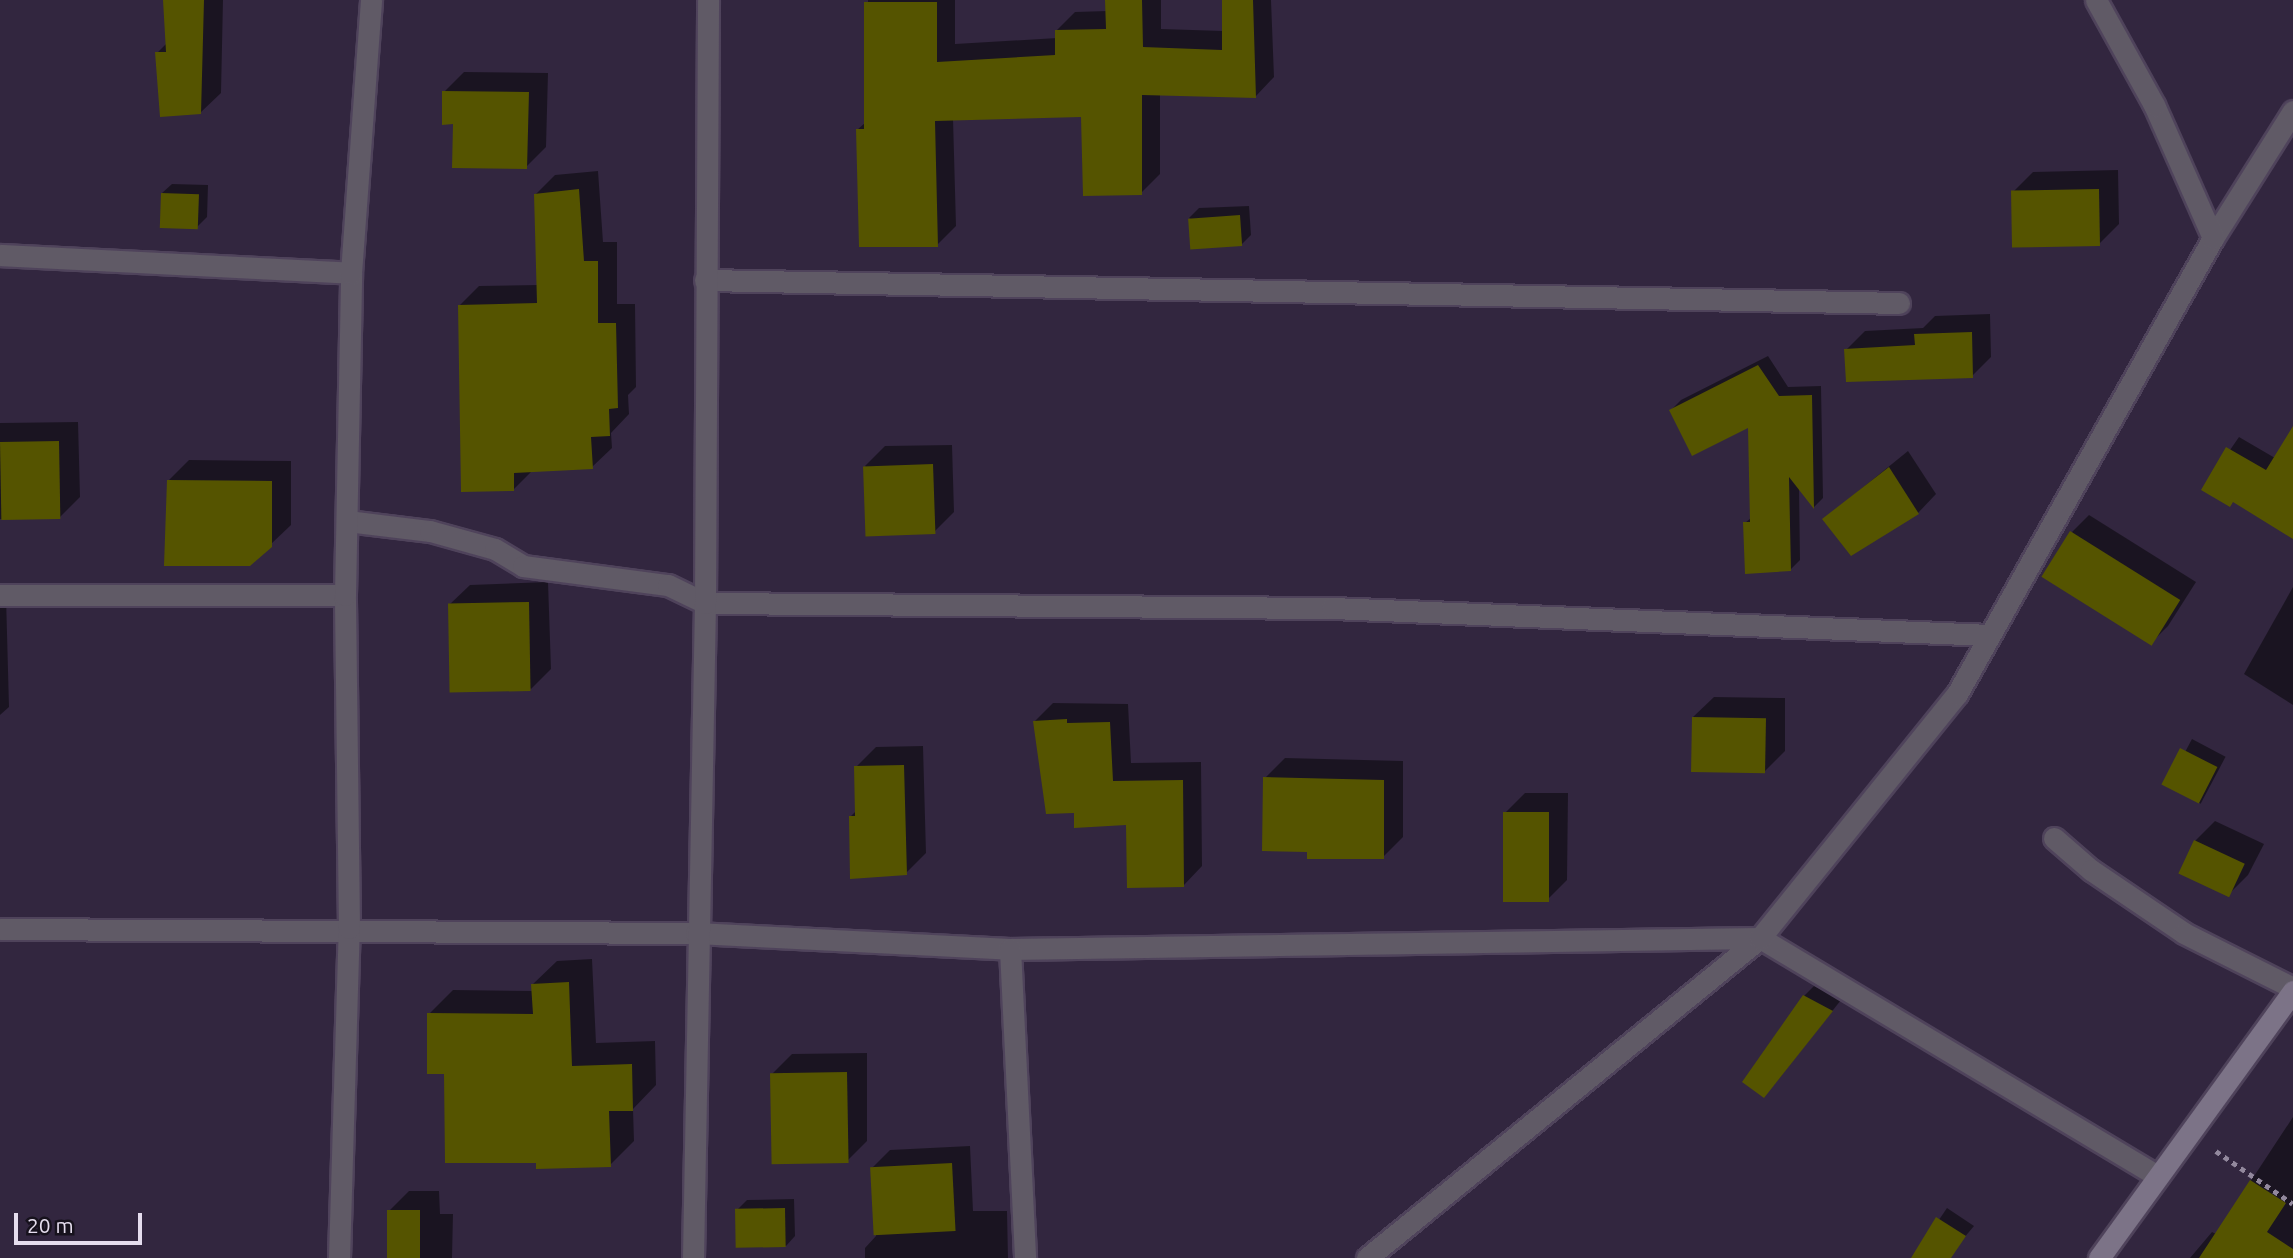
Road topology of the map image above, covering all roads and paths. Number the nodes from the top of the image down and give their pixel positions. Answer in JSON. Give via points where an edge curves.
{"nodes":[{"id":1,"x":371,"y":0,"type":"edge"},
{"id":2,"x":708,"y":0,"type":"edge"},
{"id":3,"x":2096,"y":0,"type":"edge"},
{"id":4,"x":2293,"y":111,"type":"edge"},
{"id":5,"x":2213,"y":238,"type":"junction"},
{"id":6,"x":0,"y":255,"type":"edge"},
{"id":7,"x":351,"y":273,"type":"junction"},
{"id":8,"x":705,"y":280,"type":"junction"},
{"id":9,"x":1899,"y":303,"type":"dead end"},
{"id":10,"x":347,"y":521,"type":"junction"},
{"id":11,"x":0,"y":595,"type":"edge"},
{"id":12,"x":345,"y":595,"type":"junction"},
{"id":13,"x":705,"y":603,"type":"junction"},
{"id":14,"x":1989,"y":635,"type":"junction"},
{"id":15,"x":2054,"y":838,"type":"dead end"},
{"id":16,"x":349,"y":928,"type":"junction"},
{"id":17,"x":0,"y":929,"type":"edge"},
{"id":18,"x":696,"y":933,"type":"junction"},
{"id":19,"x":1760,"y":938,"type":"junction"},
{"id":20,"x":1010,"y":949,"type":"junction"},
{"id":21,"x":2293,"y":989,"type":"edge"},
{"id":22,"x":2189,"y":1134,"type":"junction"},
{"id":23,"x":2155,"y":1175,"type":"junction"},
{"id":24,"x":2293,"y":1204,"type":"edge"},
{"id":25,"x":339,"y":1258,"type":"edge"},
{"id":26,"x":693,"y":1258,"type":"edge"},
{"id":27,"x":1025,"y":1258,"type":"edge"},
{"id":28,"x":1367,"y":1258,"type":"edge"},
{"id":29,"x":2099,"y":1258,"type":"edge"}],
"edges":[{"from":1,"to":7,"type":"street"},
{"from":2,"to":8,"type":"street"},
{"from":3,"to":5,"type":"street","via":[[2154,105]]},
{"from":4,"to":5,"type":"street"},
{"from":5,"to":14,"type":"street"},
{"from":6,"to":7,"type":"street"},
{"from":7,"to":10,"type":"street"},
{"from":8,"to":9,"type":"street"},
{"from":8,"to":13,"type":"street"},
{"from":10,"to":12,"type":"street"},
{"from":10,"to":13,"type":"street","via":[[430,531],[495,549],[523,566],[668,585]]},
{"from":11,"to":12,"type":"street"},
{"from":12,"to":16,"type":"street"},
{"from":13,"to":14,"type":"street","via":[[1332,608]]},
{"from":13,"to":18,"type":"street"},
{"from":14,"to":19,"type":"street","via":[[1957,694]]},
{"from":15,"to":21,"type":"street","via":[[2091,870],[2184,933]]},
{"from":16,"to":17,"type":"street"},
{"from":16,"to":18,"type":"street"},
{"from":16,"to":25,"type":"street"},
{"from":18,"to":20,"type":"street"},
{"from":18,"to":26,"type":"street"},
{"from":19,"to":20,"type":"street"},
{"from":19,"to":23,"type":"street"},
{"from":19,"to":28,"type":"street"},
{"from":20,"to":27,"type":"street"},
{"from":21,"to":22,"type":"street"},
{"from":22,"to":23,"type":"street"},
{"from":22,"to":24,"type":"path"},
{"from":23,"to":29,"type":"street"}]}
